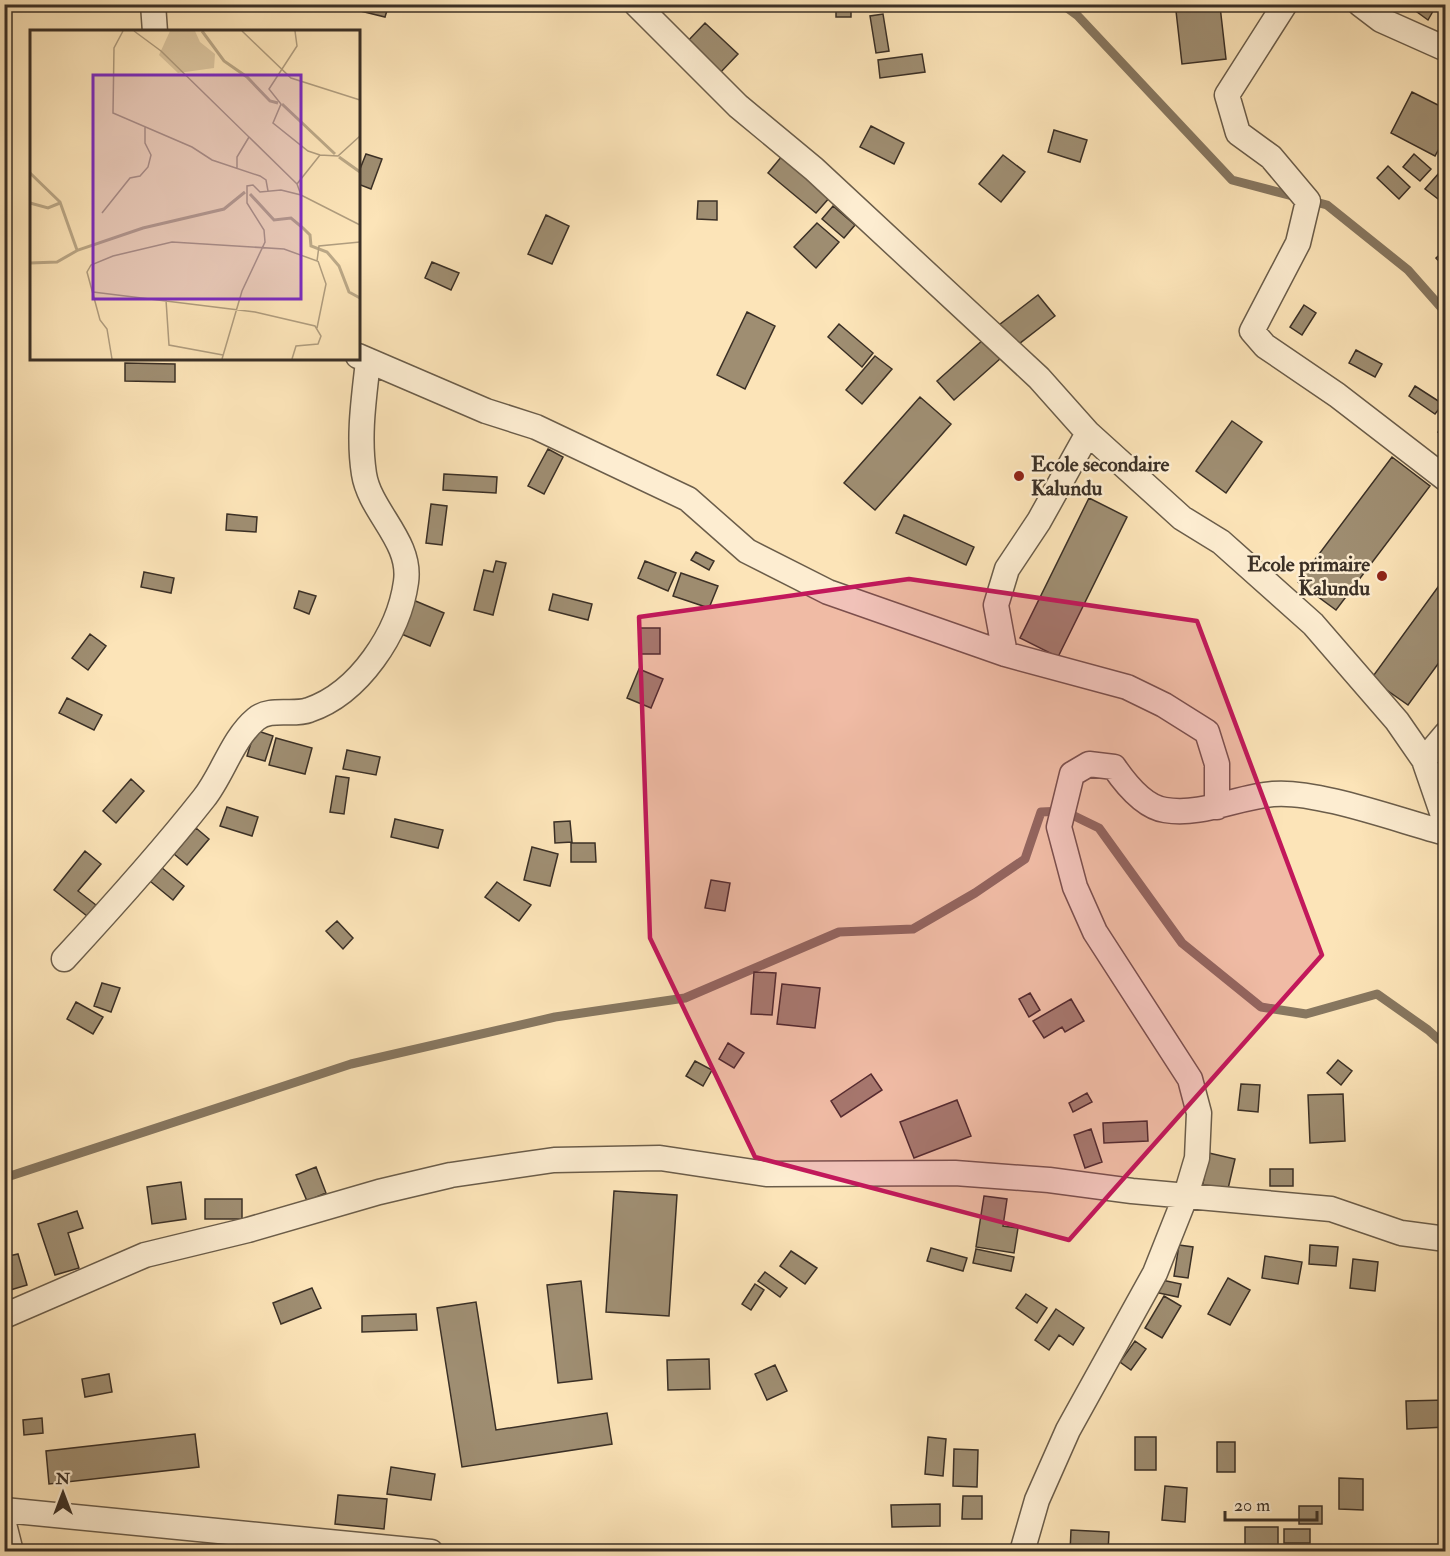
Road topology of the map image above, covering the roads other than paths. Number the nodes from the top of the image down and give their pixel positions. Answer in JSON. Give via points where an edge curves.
{"nodes":[{"id":1,"x":153,"y":4,"type":"edge"},
{"id":2,"x":636,"y":4,"type":"edge"},
{"id":3,"x":1286,"y":4,"type":"edge"},
{"id":4,"x":1360,"y":4,"type":"edge"},
{"id":5,"x":155,"y":30,"type":"edge"},
{"id":6,"x":1446,"y":48,"type":"edge"},
{"id":7,"x":363,"y":358,"type":"edge"},
{"id":8,"x":1088,"y":433,"type":"junction"},
{"id":9,"x":1446,"y":479,"type":"edge"},
{"id":10,"x":1005,"y":654,"type":"junction"},
{"id":11,"x":1446,"y":734,"type":"edge"},
{"id":12,"x":1424,"y":760,"type":"junction"},
{"id":13,"x":1217,"y":807,"type":"junction"},
{"id":14,"x":1446,"y":824,"type":"edge"},
{"id":15,"x":1446,"y":833,"type":"edge"},
{"id":16,"x":63,"y":959,"type":"dead end"},
{"id":17,"x":1186,"y":1195,"type":"junction"},
{"id":18,"x":1446,"y":1239,"type":"edge"},
{"id":19,"x":4,"y":1316,"type":"edge"},
{"id":20,"x":4,"y":1510,"type":"edge"},
{"id":21,"x":4,"y":1524,"type":"edge"},
{"id":22,"x":11,"y":1551,"type":"edge"},
{"id":23,"x":431,"y":1551,"type":"edge"},
{"id":24,"x":1022,"y":1551,"type":"edge"}],
"edges":[{"from":1,"to":5,"type":"street"},
{"from":2,"to":8,"type":"street","via":[[738,106],[814,169],[1040,378]]},
{"from":3,"to":9,"type":"street","via":[[1227,95],[1238,133],[1271,157],[1308,201],[1298,243],[1252,331],[1266,346]]},
{"from":4,"to":6,"type":"street","via":[[1381,20]]},
{"from":7,"to":10,"type":"street","via":[[486,411],[536,427],[688,499],[747,550],[828,592]]},
{"from":7,"to":16,"type":"street","via":[[364,475],[405,559],[406,581],[387,637],[372,661],[330,701],[307,711],[258,717],[244,732],[205,797]]},
{"from":8,"to":10,"type":"street","via":[[1040,521],[1007,569],[996,605]]},
{"from":8,"to":12,"type":"street","via":[[1182,518],[1221,542],[1313,624],[1397,721]]},
{"from":10,"to":13,"type":"street","via":[[1127,687],[1207,732],[1216,764]]},
{"from":11,"to":12,"type":"street"},
{"from":12,"to":14,"type":"street"},
{"from":13,"to":15,"type":"street","via":[[1273,794],[1309,796]]},
{"from":13,"to":17,"type":"street","via":[[1163,810],[1129,790],[1114,767],[1089,764],[1072,774],[1059,827],[1075,887],[1095,932],[1190,1079],[1199,1113],[1197,1158]]},
{"from":17,"to":18,"type":"street","via":[[1331,1209],[1401,1233]]},
{"from":17,"to":19,"type":"street","via":[[955,1173],[766,1174],[660,1158],[554,1160],[389,1189],[145,1255]]},
{"from":17,"to":24,"type":"street","via":[[1155,1273],[1068,1430],[1037,1500]]},
{"from":20,"to":23,"type":"street"},
{"from":21,"to":22,"type":"street"}]}
